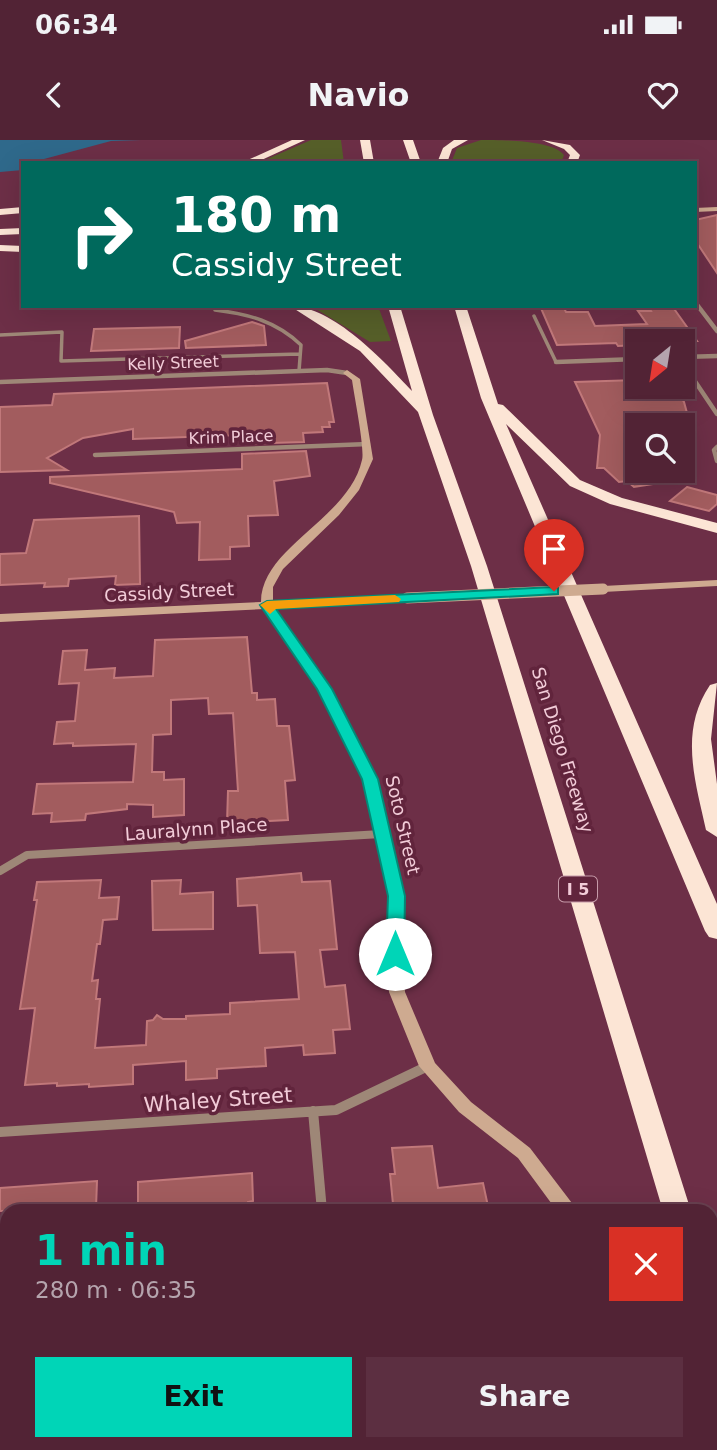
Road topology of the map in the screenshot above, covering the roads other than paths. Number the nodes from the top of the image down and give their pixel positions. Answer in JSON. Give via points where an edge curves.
{"nodes":[{"id":1,"x":300,"y":140,"type":"edge"},
{"id":2,"x":365,"y":140,"type":"edge"},
{"id":3,"x":408,"y":140,"type":"edge"},
{"id":4,"x":463,"y":140,"type":"edge"},
{"id":5,"x":547,"y":140,"type":"edge"},
{"id":6,"x":566,"y":140,"type":"edge"},
{"id":7,"x":586,"y":150,"type":"dead end"},
{"id":8,"x":251,"y":161,"type":"edge"},
{"id":9,"x":369,"y":161,"type":"edge"},
{"id":10,"x":415,"y":161,"type":"edge"},
{"id":11,"x":442,"y":161,"type":"edge"},
{"id":12,"x":572,"y":161,"type":"edge"},
{"id":13,"x":697,"y":207,"type":"edge"},
{"id":14,"x":717,"y":207,"type":"edge"},
{"id":15,"x":21,"y":210,"type":"edge"},
{"id":16,"x":0,"y":212,"type":"edge"},
{"id":17,"x":0,"y":224,"type":"edge"},
{"id":18,"x":21,"y":224,"type":"edge"},
{"id":19,"x":21,"y":231,"type":"edge"},
{"id":20,"x":0,"y":232,"type":"edge"},
{"id":21,"x":0,"y":248,"type":"edge"},
{"id":22,"x":21,"y":249,"type":"edge"},
{"id":23,"x":697,"y":305,"type":"edge"},
{"id":24,"x":299,"y":308,"type":"edge"},
{"id":25,"x":395,"y":308,"type":"edge"},
{"id":26,"x":461,"y":308,"type":"edge"},
{"id":27,"x":215,"y":310,"type":"dead end"},
{"id":28,"x":534,"y":316,"type":"dead end"},
{"id":29,"x":717,"y":331,"type":"edge"},
{"id":30,"x":0,"y":335,"type":"edge"},
{"id":31,"x":300,"y":354,"type":"junction"},
{"id":32,"x":717,"y":356,"type":"edge"},
{"id":33,"x":625,"y":359,"type":"edge"},
{"id":34,"x":695,"y":359,"type":"edge"},
{"id":35,"x":556,"y":362,"type":"joint"},
{"id":36,"x":299,"y":371,"type":"junction"},
{"id":37,"x":347,"y":373,"type":"joint"},
{"id":38,"x":695,"y":380,"type":"edge"},
{"id":39,"x":0,"y":382,"type":"edge"},
{"id":40,"x":488,"y":398,"type":"junction"},
{"id":41,"x":717,"y":414,"type":"edge"},
{"id":42,"x":426,"y":415,"type":"junction"},
{"id":43,"x":368,"y":444,"type":"junction"},
{"id":44,"x":717,"y":447,"type":"edge"},
{"id":45,"x":95,"y":454,"type":"dead end"},
{"id":46,"x":716,"y":460,"type":"edge"},
{"id":47,"x":717,"y":528,"type":"edge"},
{"id":48,"x":717,"y":583,"type":"edge"},
{"id":49,"x":267,"y":605,"type":"junction"},
{"id":50,"x":0,"y":618,"type":"edge"},
{"id":51,"x":717,"y":689,"type":"edge"},
{"id":52,"x":717,"y":830,"type":"edge"},
{"id":53,"x":381,"y":834,"type":"junction"},
{"id":54,"x":0,"y":872,"type":"edge"},
{"id":55,"x":717,"y":931,"type":"edge"},
{"id":56,"x":428,"y":1066,"type":"junction"},
{"id":57,"x":313,"y":1111,"type":"junction"},
{"id":58,"x":0,"y":1132,"type":"edge"},
{"id":59,"x":320,"y":1204,"type":"edge"},
{"id":60,"x":563,"y":1204,"type":"edge"},
{"id":61,"x":675,"y":1204,"type":"edge"}],
"edges":[{"from":1,"to":8,"type":"highway"},
{"from":2,"to":9,"type":"highway"},
{"from":3,"to":10,"type":"highway"},
{"from":4,"to":11,"type":"highway","via":[[443,152]]},
{"from":5,"to":12,"type":"highway","via":[[572,151]]},
{"from":6,"to":7,"type":"highway"},
{"from":13,"to":14,"type":"street"},
{"from":15,"to":16,"type":"highway"},
{"from":17,"to":18,"type":"highway"},
{"from":19,"to":20,"type":"highway"},
{"from":21,"to":22,"type":"highway"},
{"from":23,"to":29,"type":"street"},
{"from":24,"to":42,"type":"highway","via":[[365,348]]},
{"from":25,"to":42,"type":"highway","name":"San Diego Freeway","number":"I 5"},
{"from":26,"to":40,"type":"highway"},
{"from":27,"to":31,"type":"lane","via":[[256,315],[286,329],[301,345]]},
{"from":28,"to":35,"type":"lane"},
{"from":30,"to":31,"type":"lane","via":[[62,332],[61,361]]},
{"from":31,"to":36,"type":"lane"},
{"from":32,"to":34,"type":"street"},
{"from":33,"to":35,"type":"street"},
{"from":36,"to":37,"type":"street","name":"Kelly Street"},
{"from":36,"to":39,"type":"street","name":"Kelly Street"},
{"from":37,"to":43,"type":"street","via":[[356,379]]},
{"from":38,"to":41,"type":"street"},
{"from":40,"to":47,"type":"highway","via":[[575,484],[616,501]]},
{"from":40,"to":55,"type":"highway"},
{"from":42,"to":61,"type":"highway","name":"San Diego Freeway","number":"I 5","via":[[480,566]]},
{"from":43,"to":45,"type":"street","name":"Krim Place"},
{"from":43,"to":49,"type":"street","via":[[368,459],[354,490],[278,567],[267,587]]},
{"from":44,"to":46,"type":"street"},
{"from":48,"to":49,"type":"street","name":"Cassidy Street","bridge":true},
{"from":49,"to":50,"type":"street","name":"Cassidy Street"},
{"from":49,"to":53,"type":"street","name":"Soto Street","via":[[325,689],[365,768]]},
{"from":51,"to":52,"type":"highway","via":[[706,702],[700,747]]},
{"from":53,"to":54,"type":"street","name":"Lauralynn Place","via":[[27,855]]},
{"from":53,"to":56,"type":"street","name":"Soto Street","via":[[396,896],[397,992]]},
{"from":56,"to":57,"type":"street","name":"Whaley Street","via":[[336,1110]]},
{"from":56,"to":60,"type":"street","name":"Soto Street","via":[[465,1107],[524,1153]]},
{"from":57,"to":58,"type":"street","name":"Whaley Street"},
{"from":57,"to":59,"type":"street"}]}
